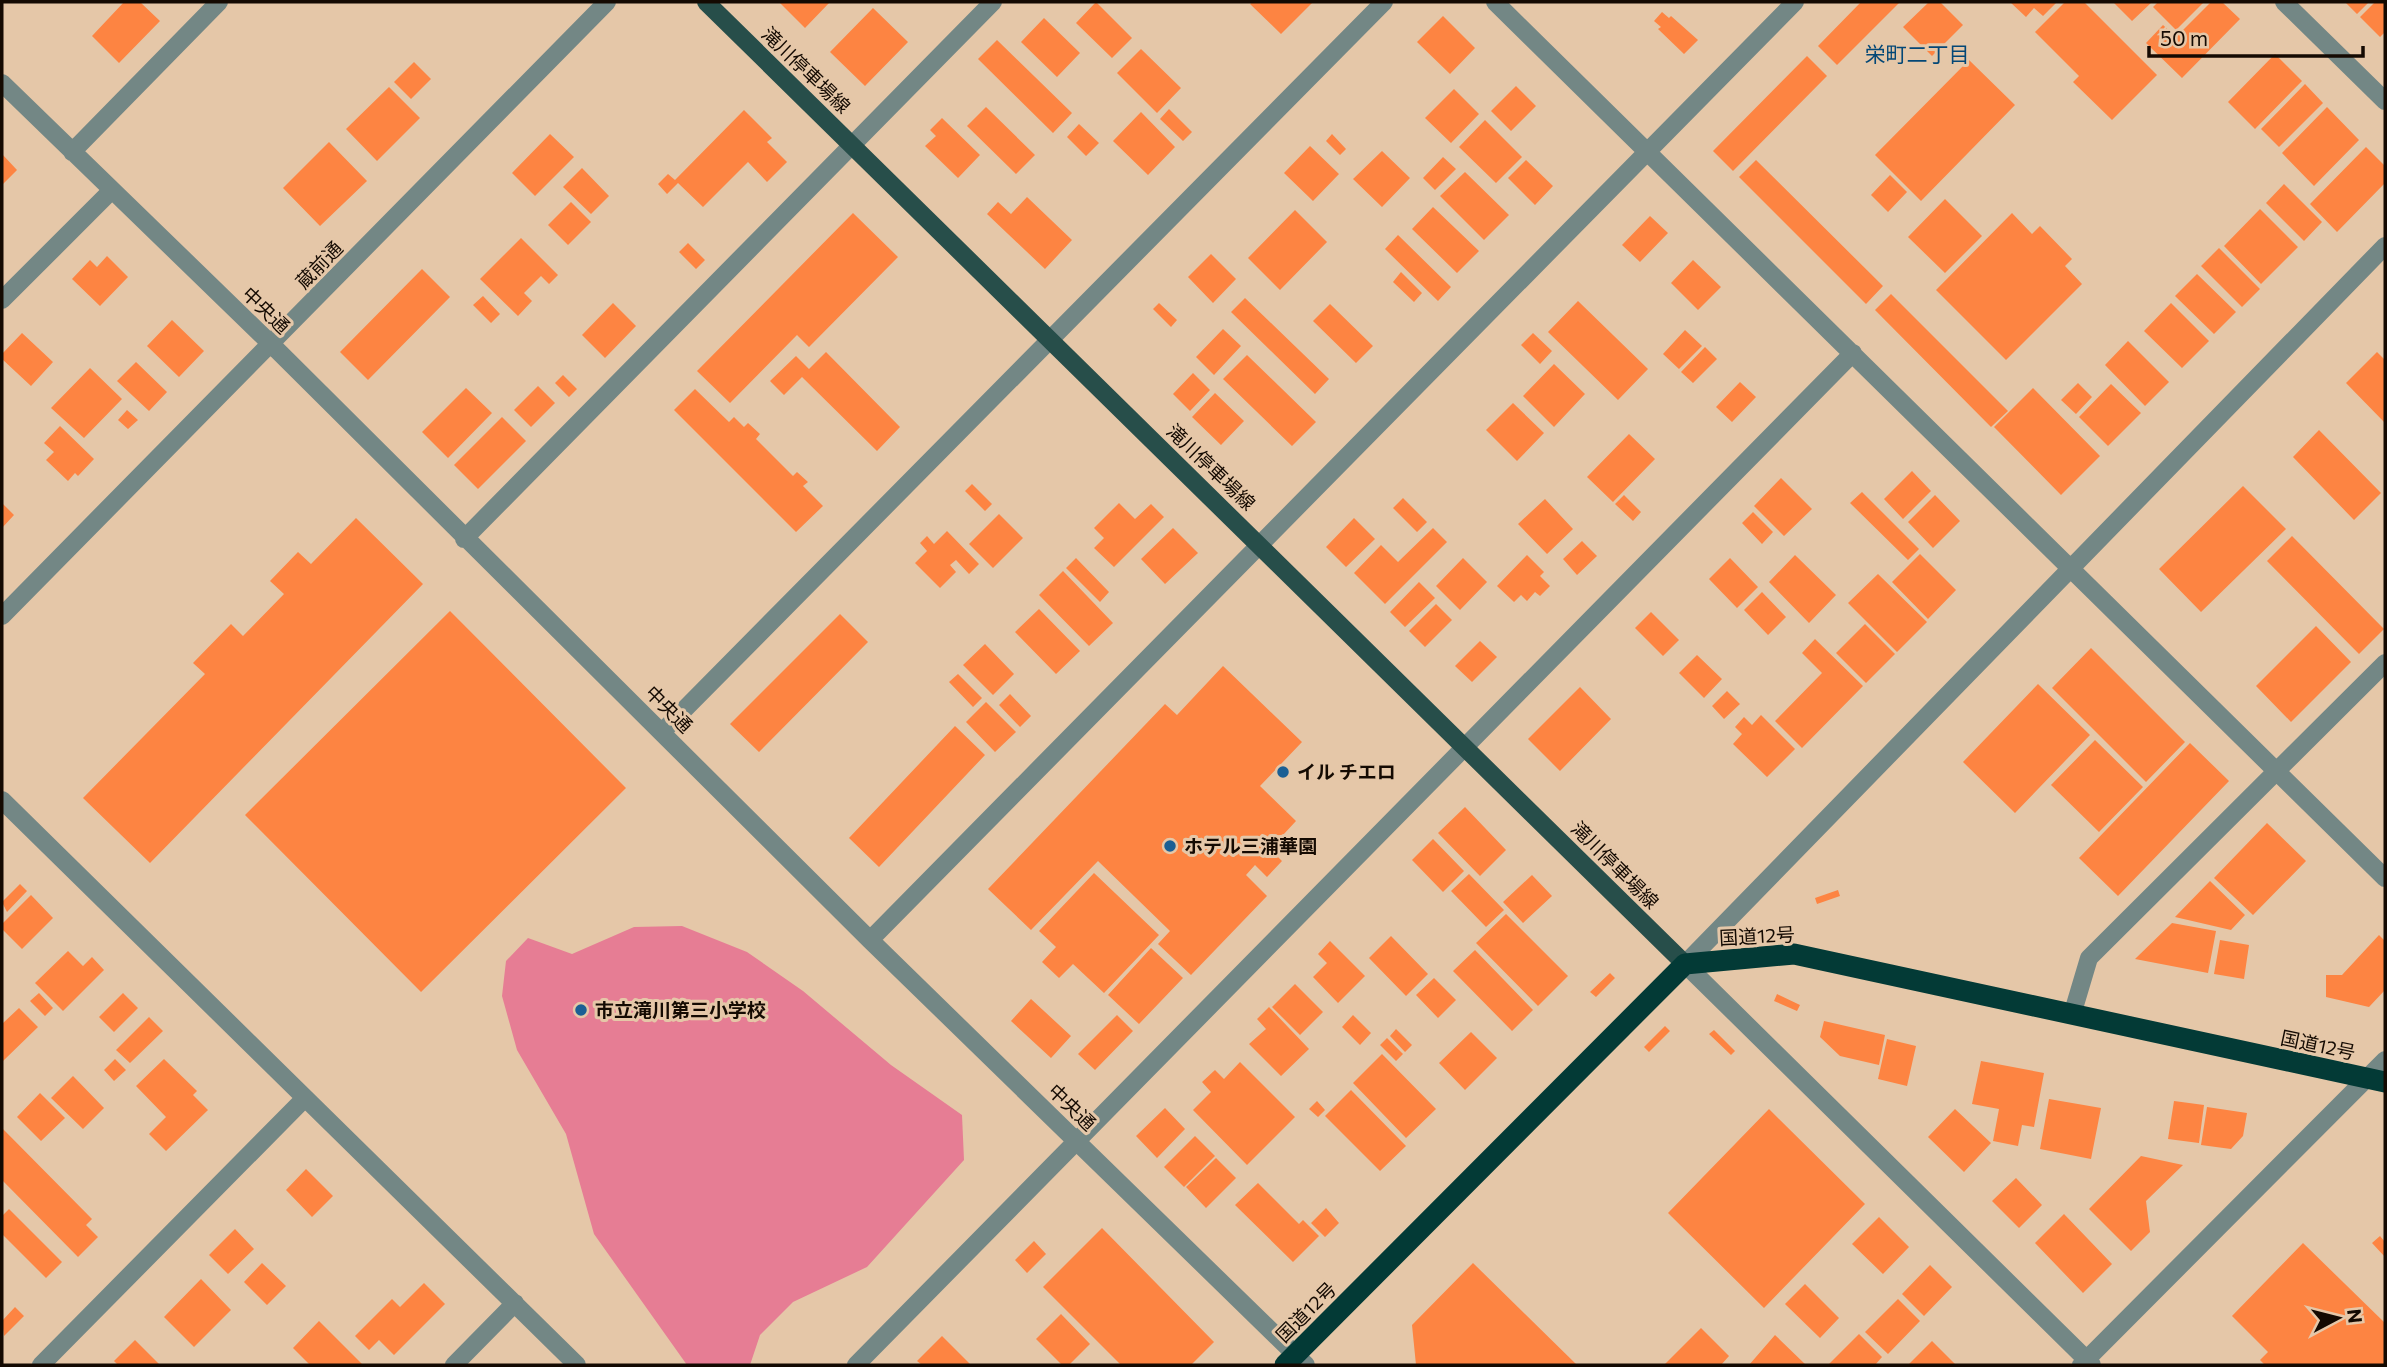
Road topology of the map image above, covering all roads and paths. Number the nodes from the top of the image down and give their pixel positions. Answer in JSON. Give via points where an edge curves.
{"nodes":[{"id":1,"x":219,"y":2,"type":"edge"},
{"id":2,"x":607,"y":2,"type":"edge"},
{"id":3,"x":706,"y":2,"type":"edge"},
{"id":4,"x":993,"y":2,"type":"edge"},
{"id":5,"x":1384,"y":2,"type":"edge"},
{"id":6,"x":1495,"y":2,"type":"edge"},
{"id":7,"x":1796,"y":2,"type":"edge"},
{"id":8,"x":2284,"y":2,"type":"edge"},
{"id":9,"x":2,"y":83,"type":"edge"},
{"id":10,"x":2385,"y":101,"type":"edge"},
{"id":11,"x":853,"y":146,"type":"junction"},
{"id":12,"x":1647,"y":151,"type":"junction"},
{"id":13,"x":72,"y":152,"type":"junction"},
{"id":14,"x":111,"y":191,"type":"junction"},
{"id":15,"x":2385,"y":246,"type":"edge"},
{"id":16,"x":2,"y":300,"type":"edge"},
{"id":17,"x":1049,"y":339,"type":"junction"},
{"id":18,"x":271,"y":344,"type":"junction"},
{"id":19,"x":1853,"y":353,"type":"junction"},
{"id":20,"x":464,"y":539,"type":"junction"},
{"id":21,"x":1259,"y":542,"type":"junction"},
{"id":22,"x":2070,"y":566,"type":"junction"},
{"id":23,"x":2,"y":616,"type":"edge"},
{"id":24,"x":2385,"y":663,"type":"edge"},
{"id":25,"x":662,"y":732,"type":"junction"},
{"id":26,"x":1464,"y":746,"type":"junction"},
{"id":27,"x":2278,"y":772,"type":"junction"},
{"id":28,"x":2,"y":800,"type":"edge"},
{"id":29,"x":2385,"y":878,"type":"edge"},
{"id":30,"x":870,"y":940,"type":"junction"},
{"id":31,"x":1685,"y":964,"type":"junction"},
{"id":32,"x":2072,"y":1015,"type":"junction"},
{"id":33,"x":2385,"y":1060,"type":"edge"},
{"id":34,"x":2376,"y":1080,"type":"edge"},
{"id":35,"x":305,"y":1098,"type":"junction"},
{"id":36,"x":1077,"y":1141,"type":"junction"},
{"id":37,"x":515,"y":1303,"type":"junction"},
{"id":38,"x":1295,"y":1362,"type":"edge"},
{"id":39,"x":2086,"y":1363,"type":"edge"},
{"id":40,"x":41,"y":1365,"type":"edge"},
{"id":41,"x":454,"y":1365,"type":"edge"},
{"id":42,"x":578,"y":1365,"type":"edge"},
{"id":43,"x":856,"y":1365,"type":"edge"}],
"edges":[{"from":1,"to":13,"type":"street"},
{"from":2,"to":18,"type":"street","name":"蔵前通"},
{"from":3,"to":11,"type":"main road","name":"滝川停車場線"},
{"from":4,"to":11,"type":"street"},
{"from":5,"to":17,"type":"street"},
{"from":6,"to":12,"type":"street"},
{"from":7,"to":12,"type":"street"},
{"from":8,"to":10,"type":"street"},
{"from":9,"to":13,"type":"street","name":"中央通"},
{"from":11,"to":17,"type":"main road","name":"滝川停車場線"},
{"from":11,"to":20,"type":"street"},
{"from":12,"to":19,"type":"street"},
{"from":12,"to":21,"type":"street"},
{"from":13,"to":14,"type":"street","name":"中央通"},
{"from":14,"to":16,"type":"street"},
{"from":14,"to":18,"type":"street","name":"中央通"},
{"from":15,"to":22,"type":"street"},
{"from":17,"to":21,"type":"main road","name":"滝川停車場線"},
{"from":17,"to":25,"type":"street"},
{"from":18,"to":20,"type":"street","name":"中央通"},
{"from":18,"to":23,"type":"street","name":"蔵前通"},
{"from":19,"to":22,"type":"street"},
{"from":19,"to":26,"type":"street"},
{"from":20,"to":25,"type":"street","name":"中央通"},
{"from":21,"to":26,"type":"main road","name":"滝川停車場線"},
{"from":21,"to":30,"type":"street"},
{"from":22,"to":27,"type":"street"},
{"from":22,"to":31,"type":"street"},
{"from":24,"to":27,"type":"street"},
{"from":25,"to":30,"type":"street","name":"中央通"},
{"from":26,"to":31,"type":"main road","name":"滝川停車場線"},
{"from":26,"to":36,"type":"street"},
{"from":27,"to":29,"type":"street"},
{"from":27,"to":32,"type":"street","via":[[2089,958]]},
{"from":28,"to":35,"type":"street"},
{"from":30,"to":36,"type":"street","name":"中央通"},
{"from":31,"to":32,"type":"highway","name":"国道12号","via":[[1794,954]]},
{"from":31,"to":38,"type":"highway","name":"国道12号"},
{"from":31,"to":39,"type":"street"},
{"from":32,"to":34,"type":"highway","name":"国道12号"},
{"from":33,"to":34,"type":"street"},
{"from":34,"to":39,"type":"street"},
{"from":35,"to":37,"type":"street"},
{"from":35,"to":40,"type":"street"},
{"from":36,"to":38,"type":"street","name":"中央通"},
{"from":36,"to":43,"type":"street"},
{"from":37,"to":41,"type":"street"},
{"from":37,"to":42,"type":"street"}]}
